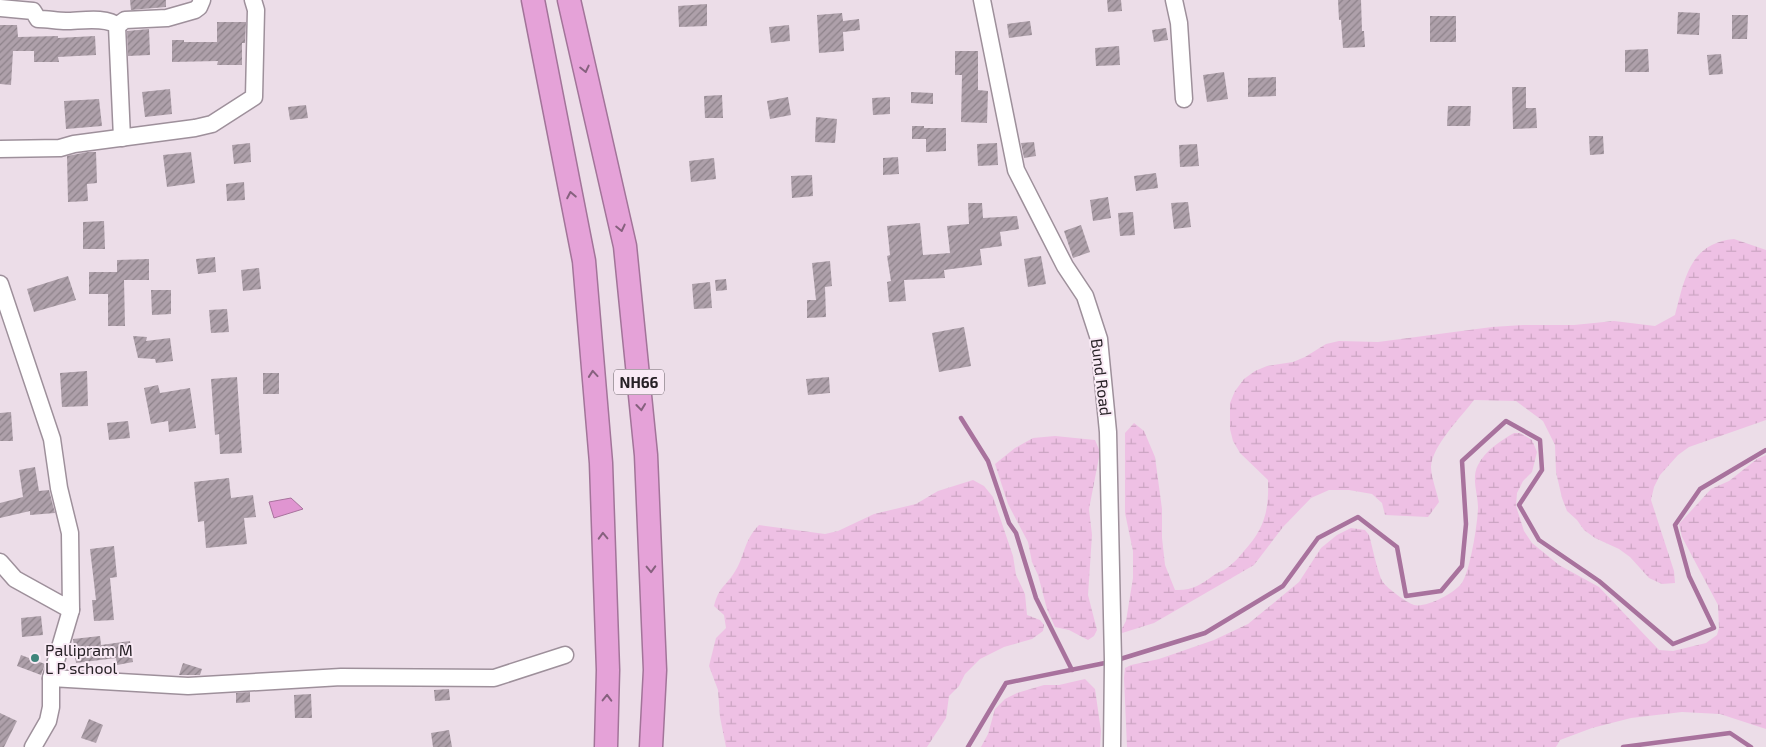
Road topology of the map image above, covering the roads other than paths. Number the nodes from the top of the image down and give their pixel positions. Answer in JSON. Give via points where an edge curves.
{"nodes":[{"id":1,"x":202,"y":0,"type":"edge"},
{"id":2,"x":253,"y":0,"type":"edge"},
{"id":3,"x":533,"y":0,"type":"edge"},
{"id":4,"x":570,"y":0,"type":"edge"},
{"id":5,"x":982,"y":0,"type":"edge"},
{"id":6,"x":1174,"y":0,"type":"edge"},
{"id":7,"x":0,"y":8,"type":"edge"},
{"id":8,"x":117,"y":26,"type":"junction"},
{"id":9,"x":1184,"y":99,"type":"dead end"},
{"id":10,"x":122,"y":138,"type":"junction"},
{"id":11,"x":0,"y":149,"type":"edge"},
{"id":12,"x":0,"y":284,"type":"edge"},
{"id":13,"x":0,"y":562,"type":"edge"},
{"id":14,"x":71,"y":610,"type":"junction"},
{"id":15,"x":565,"y":655,"type":"dead end"},
{"id":16,"x":51,"y":678,"type":"junction"},
{"id":17,"x":33,"y":747,"type":"edge"},
{"id":18,"x":606,"y":747,"type":"edge"},
{"id":19,"x":651,"y":747,"type":"edge"},
{"id":20,"x":1112,"y":747,"type":"edge"}],
"edges":[{"from":1,"to":8,"type":"street","via":[[195,10],[167,18],[125,20]]},
{"from":2,"to":10,"type":"street","via":[[256,10],[254,97],[212,124]]},
{"from":18,"to":3,"type":"highway","number":"NH66","one_way":true,"via":[[608,670],[601,463],[584,261]]},
{"from":4,"to":19,"type":"highway","number":"NH66","one_way":true,"via":[[625,246],[646,455],[655,670]]},
{"from":5,"to":20,"type":"street","name":"Bund Road","via":[[1016,170],[1065,266],[1085,296],[1099,339],[1108,432]]},
{"from":6,"to":9,"type":"street"},
{"from":7,"to":8,"type":"street","via":[[33,11],[38,19],[108,21]]},
{"from":8,"to":10,"type":"street"},
{"from":10,"to":11,"type":"street","via":[[60,148]]},
{"from":12,"to":14,"type":"street","via":[[52,440],[70,533]]},
{"from":13,"to":14,"type":"street","via":[[15,578]]},
{"from":14,"to":16,"type":"street"},
{"from":15,"to":16,"type":"street","via":[[494,678],[341,678],[188,686]]},
{"from":16,"to":17,"type":"street","via":[[48,721]]}]}
